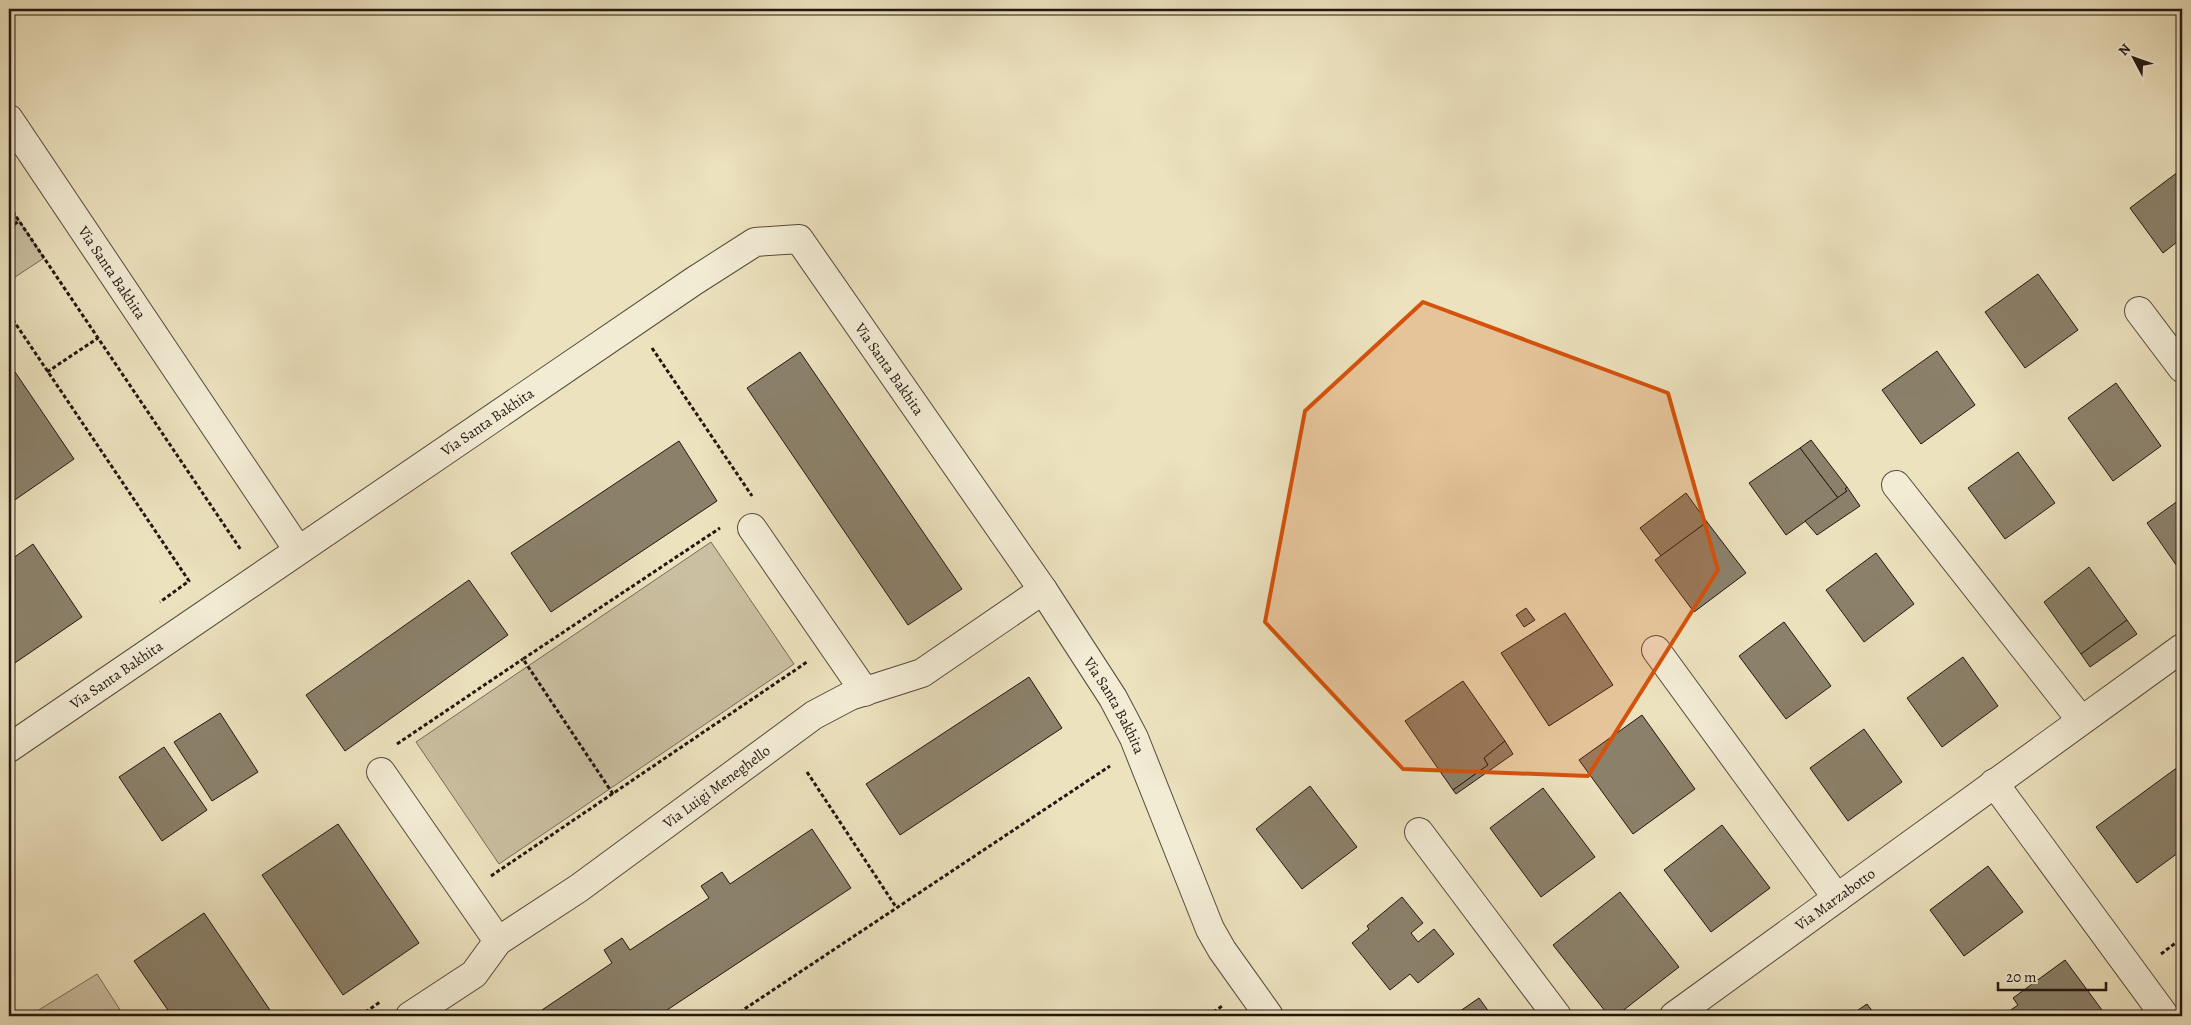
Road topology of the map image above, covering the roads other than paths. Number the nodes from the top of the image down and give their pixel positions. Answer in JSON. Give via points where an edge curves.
{"nodes":[{"id":1,"x":9,"y":119,"type":"edge"},
{"id":2,"x":2139,"y":311,"type":"dead end"},
{"id":3,"x":2182,"y":368,"type":"edge"},
{"id":4,"x":1896,"y":485,"type":"dead end"},
{"id":5,"x":754,"y":516,"type":"road end"},
{"id":6,"x":298,"y":550,"type":"junction"},
{"id":7,"x":1043,"y":590,"type":"junction"},
{"id":8,"x":2182,"y":648,"type":"edge"},
{"id":9,"x":1656,"y":650,"type":"dead end"},
{"id":10,"x":865,"y":692,"type":"junction"},
{"id":11,"x":2081,"y":720,"type":"junction"},
{"id":12,"x":9,"y":748,"type":"edge"},
{"id":13,"x":382,"y":772,"type":"dead end"},
{"id":14,"x":1994,"y":783,"type":"junction"},
{"id":15,"x":1419,"y":832,"type":"dead end"},
{"id":16,"x":1837,"y":898,"type":"junction"},
{"id":17,"x":498,"y":941,"type":"junction"},
{"id":18,"x":410,"y":1016,"type":"edge"},
{"id":19,"x":1269,"y":1016,"type":"edge"},
{"id":20,"x":1557,"y":1016,"type":"edge"},
{"id":21,"x":1674,"y":1016,"type":"edge"},
{"id":22,"x":2165,"y":1016,"type":"edge"}],
"edges":[{"from":1,"to":6,"type":"street","name":"Via Santa Bakhita"},
{"from":2,"to":3,"type":"street"},
{"from":4,"to":11,"type":"street"},
{"from":5,"to":10,"type":"street"},
{"from":6,"to":7,"type":"street","name":"Via Santa Bakhita","via":[[755,242],[799,239]]},
{"from":6,"to":12,"type":"street","name":"Via Santa Bakhita"},
{"from":7,"to":10,"type":"street","name":"Via Luigi Meneghello","via":[[922,673]]},
{"from":7,"to":19,"type":"street","name":"Via Santa Bakhita","via":[[1113,698],[1134,738],[1210,930]]},
{"from":8,"to":11,"type":"street","name":"Via Marzabotto"},
{"from":9,"to":16,"type":"street"},
{"from":10,"to":17,"type":"street","name":"Via Luigi Meneghello","via":[[850,696],[814,716],[579,888]]},
{"from":11,"to":14,"type":"street","name":"Via Marzabotto"},
{"from":13,"to":17,"type":"street"},
{"from":14,"to":16,"type":"street","name":"Via Marzabotto"},
{"from":14,"to":22,"type":"street"},
{"from":15,"to":20,"type":"street"},
{"from":16,"to":21,"type":"street","name":"Via Marzabotto"},
{"from":17,"to":18,"type":"street","name":"Via Luigi Meneghello","via":[[474,974]]}]}
